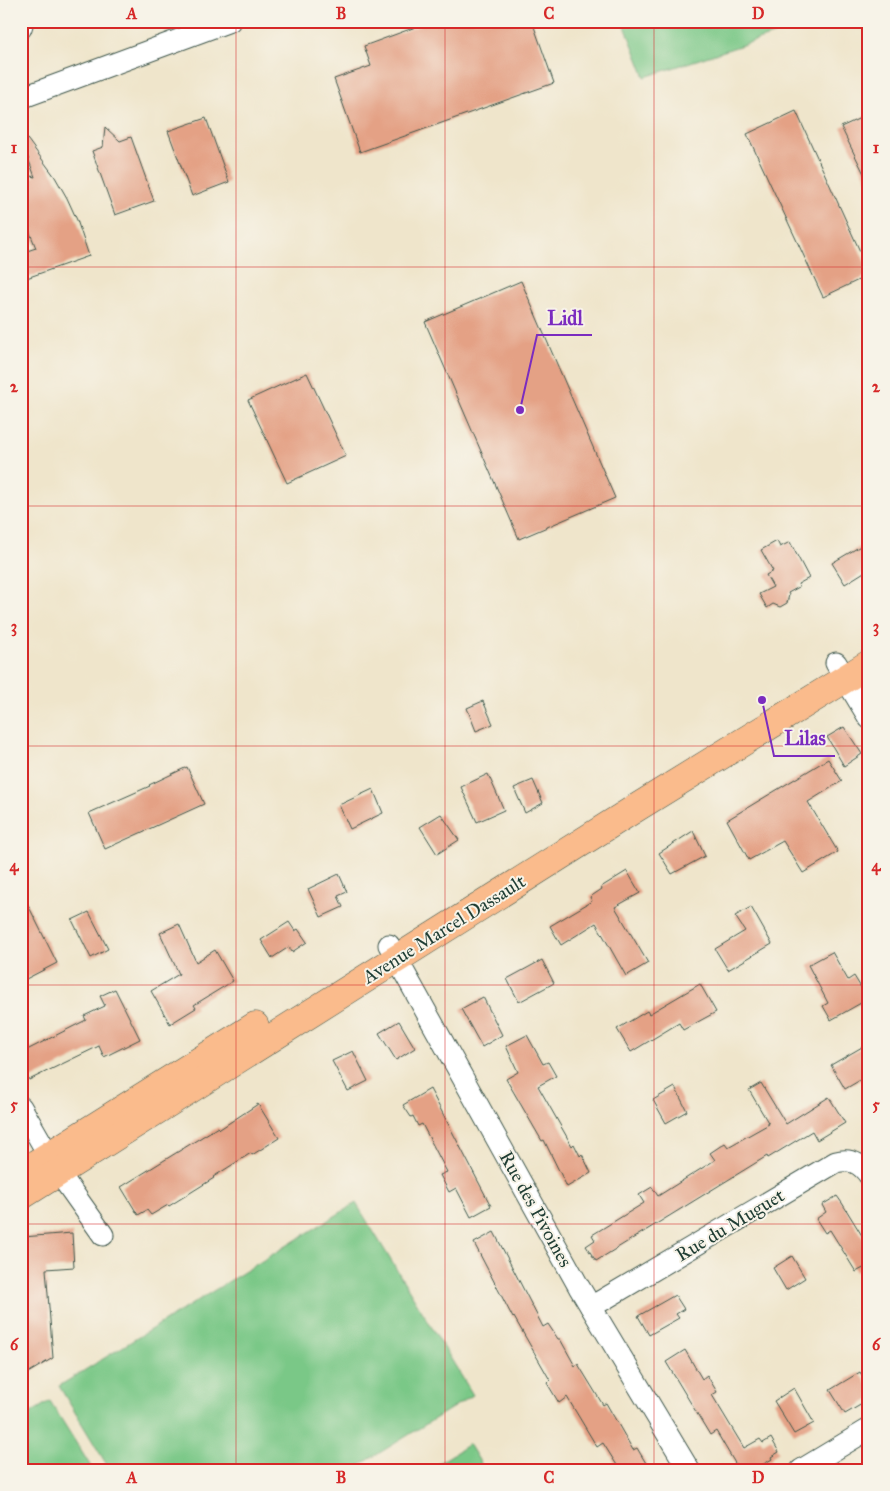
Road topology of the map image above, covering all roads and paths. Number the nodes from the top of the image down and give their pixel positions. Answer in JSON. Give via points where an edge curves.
{"nodes":[{"id":1,"x":23,"y":21,"type":"edge"},
{"id":2,"x":230,"y":21,"type":"edge"},
{"id":3,"x":21,"y":28,"type":"edge"},
{"id":4,"x":21,"y":98,"type":"edge"},
{"id":5,"x":869,"y":642,"type":"edge"},
{"id":6,"x":869,"y":664,"type":"edge"},
{"id":7,"x":840,"y":671,"type":"junction"},
{"id":8,"x":869,"y":718,"type":"edge"},
{"id":9,"x":393,"y":952,"type":"junction"},
{"id":10,"x":21,"y":1107,"type":"edge"},
{"id":11,"x":54,"y":1165,"type":"junction"},
{"id":12,"x":21,"y":1173,"type":"edge"},
{"id":13,"x":869,"y":1174,"type":"edge"},
{"id":14,"x":21,"y":1196,"type":"edge"},
{"id":15,"x":102,"y":1235,"type":"dead end"},
{"id":16,"x":591,"y":1307,"type":"junction"},
{"id":17,"x":869,"y":1429,"type":"edge"},
{"id":18,"x":689,"y":1470,"type":"edge"},
{"id":19,"x":801,"y":1470,"type":"edge"}],
"edges":[{"from":1,"to":3,"type":"street"},
{"from":2,"to":4,"type":"street"},
{"from":5,"to":7,"type":"main road","name":"Avenue Marcel Dassault"},
{"from":6,"to":7,"type":"main road","name":"Avenue Marcel Dassault"},
{"from":7,"to":8,"type":"street"},
{"from":7,"to":9,"type":"main road","name":"Avenue Marcel Dassault","via":[[636,808]]},
{"from":9,"to":11,"type":"main road","name":"Avenue Marcel Dassault"},
{"from":9,"to":16,"type":"street","name":"Rue des Pivoines"},
{"from":10,"to":11,"type":"street"},
{"from":11,"to":12,"type":"main road","name":"Avenue Marcel Dassault"},
{"from":11,"to":14,"type":"main road","name":"Avenue Marcel Dassault"},
{"from":11,"to":15,"type":"street"},
{"from":13,"to":16,"type":"street","name":"Rue du Muguet","via":[[850,1160],[836,1162]]},
{"from":16,"to":18,"type":"street","name":"Rue des Pivoines"},
{"from":17,"to":19,"type":"street"}]}
